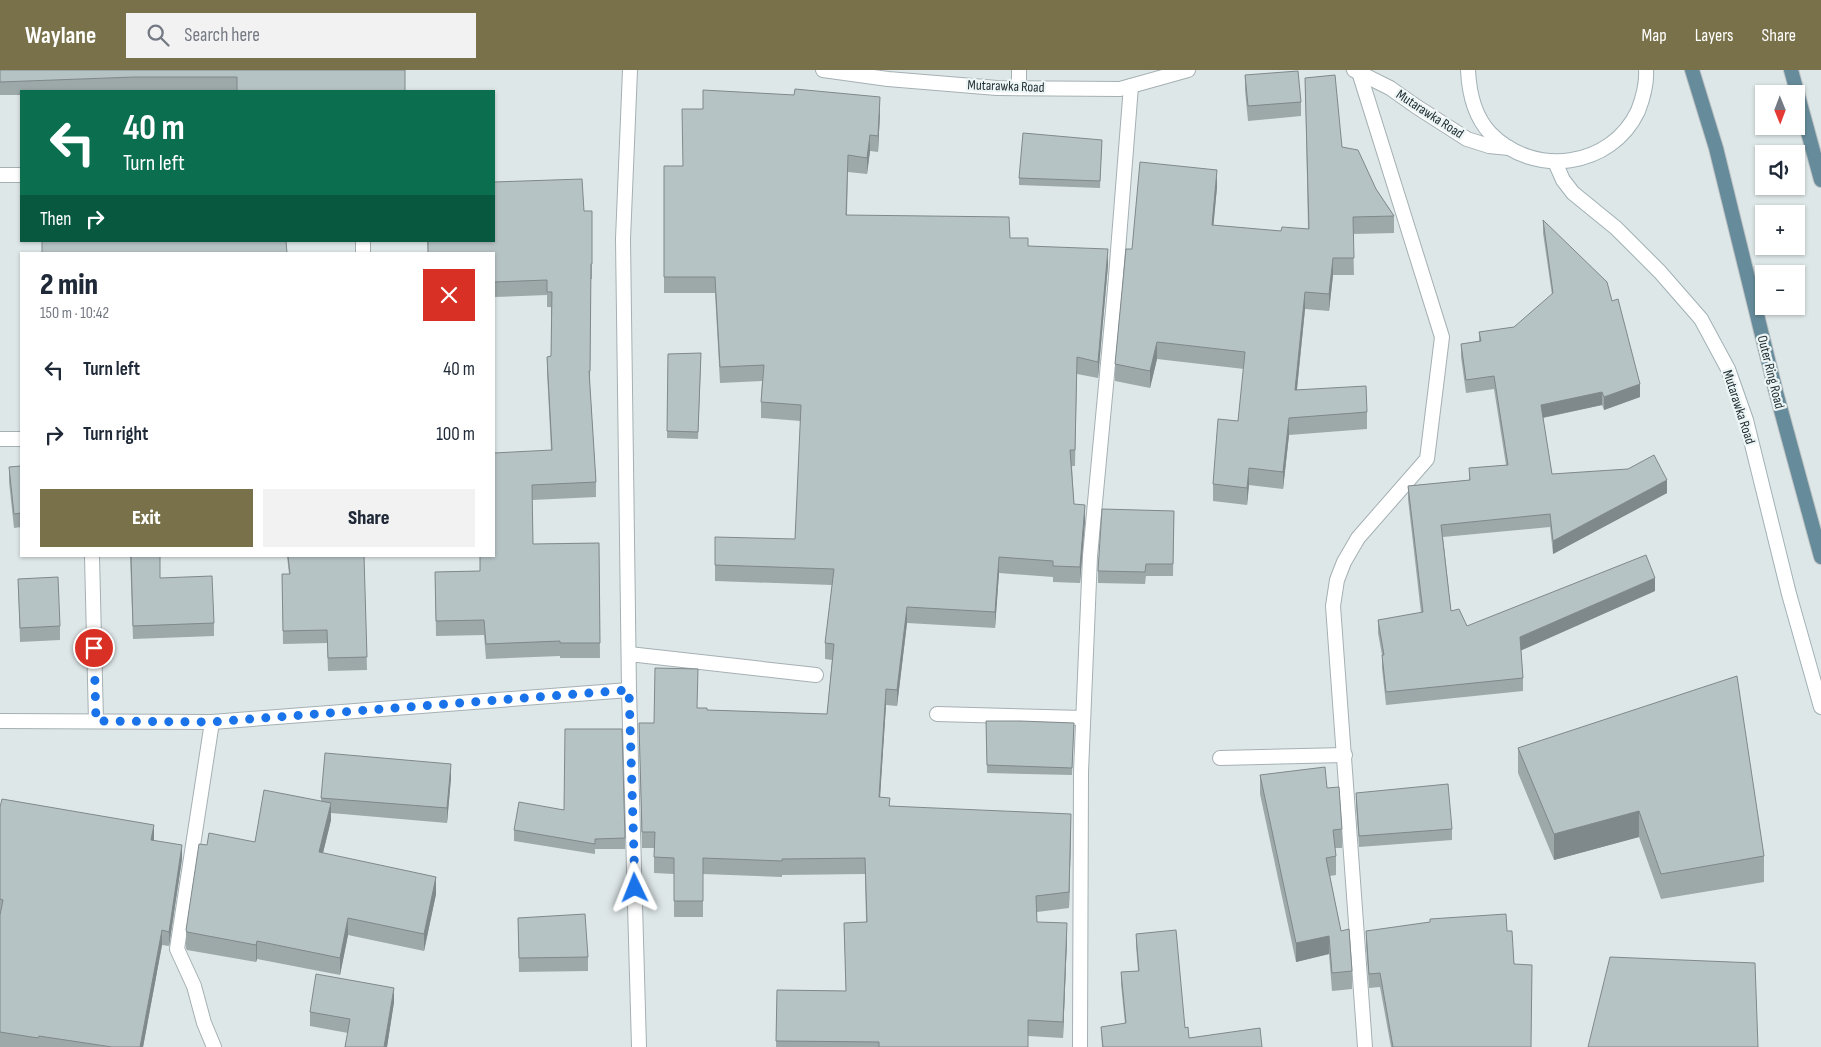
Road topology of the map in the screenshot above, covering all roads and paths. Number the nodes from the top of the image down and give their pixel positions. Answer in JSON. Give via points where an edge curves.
{"nodes":[{"id":1,"x":630,"y":70,"type":"edge"},
{"id":2,"x":823,"y":70,"type":"edge"},
{"id":3,"x":1019,"y":70,"type":"edge"},
{"id":4,"x":1188,"y":70,"type":"edge"},
{"id":5,"x":1468,"y":70,"type":"edge"},
{"id":6,"x":1646,"y":70,"type":"edge"},
{"id":7,"x":1692,"y":70,"type":"edge"},
{"id":8,"x":1791,"y":70,"type":"edge"},
{"id":9,"x":1356,"y":71,"type":"edge"},
{"id":10,"x":1131,"y":86,"type":"junction"},
{"id":11,"x":1019,"y":88,"type":"junction"},
{"id":12,"x":1509,"y":148,"type":"junction"},
{"id":13,"x":1554,"y":162,"type":"junction"},
{"id":14,"x":0,"y":175,"type":"edge"},
{"id":15,"x":20,"y":175,"type":"edge"},
{"id":16,"x":1821,"y":180,"type":"edge"},
{"id":17,"x":0,"y":439,"type":"edge"},
{"id":18,"x":20,"y":439,"type":"edge"},
{"id":19,"x":92,"y":557,"type":"edge"},
{"id":20,"x":1821,"y":557,"type":"edge"},
{"id":21,"x":629,"y":654,"type":"junction"},
{"id":22,"x":816,"y":675,"type":"dead end"},
{"id":23,"x":629,"y":690,"type":"junction"},
{"id":24,"x":1821,"y":707,"type":"edge"},
{"id":25,"x":937,"y":714,"type":"dead end"},
{"id":26,"x":1083,"y":718,"type":"junction"},
{"id":27,"x":0,"y":721,"type":"edge"},
{"id":28,"x":96,"y":721,"type":"junction"},
{"id":29,"x":212,"y":722,"type":"junction"},
{"id":30,"x":1345,"y":755,"type":"junction"},
{"id":31,"x":1220,"y":758,"type":"dead end"},
{"id":32,"x":214,"y":1047,"type":"edge"},
{"id":33,"x":639,"y":1047,"type":"edge"},
{"id":34,"x":1080,"y":1047,"type":"edge"},
{"id":35,"x":1365,"y":1047,"type":"edge"}],
"edges":[{"from":1,"to":21,"type":"street","via":[[623,239]]},
{"from":2,"to":11,"type":"street","name":"Mutarawka Road"},
{"from":3,"to":11,"type":"street"},
{"from":4,"to":10,"type":"street","name":"Mutarawka Road"},
{"from":5,"to":12,"type":"street","via":[[1468,88],[1476,111],[1490,133]]},
{"from":6,"to":13,"type":"street","via":[[1642,101],[1632,122],[1617,139],[1599,152],[1577,160]]},
{"from":7,"to":20,"type":"main road","name":"Outer Ring Road","via":[[1716,148],[1776,392]]},
{"from":8,"to":16,"type":"main road"},
{"from":9,"to":12,"type":"street","name":"Mutarawka Road","via":[[1390,88],[1467,139]]},
{"from":9,"to":30,"type":"street","via":[[1442,337],[1427,459],[1358,538],[1337,580],[1333,606]]},
{"from":10,"to":11,"type":"street","name":"Mutarawka Road","via":[[1120,89]]},
{"from":10,"to":26,"type":"street","via":[[1090,556]]},
{"from":12,"to":13,"type":"street","via":[[1530,158]]},
{"from":13,"to":24,"type":"street","name":"Mutarawka Road","via":[[1573,193],[1616,228],[1701,320],[1728,369],[1746,420],[1788,594]]},
{"from":14,"to":15,"type":"street"},
{"from":17,"to":18,"type":"street"},
{"from":19,"to":28,"type":"street"},
{"from":21,"to":22,"type":"street"},
{"from":21,"to":23,"type":"street"},
{"from":23,"to":29,"type":"street"},
{"from":23,"to":33,"type":"street"},
{"from":25,"to":26,"type":"street"},
{"from":26,"to":34,"type":"street"},
{"from":27,"to":28,"type":"street"},
{"from":28,"to":29,"type":"street"},
{"from":29,"to":32,"type":"street","via":[[177,949],[194,986]]},
{"from":30,"to":31,"type":"street"},
{"from":30,"to":35,"type":"street"}]}
